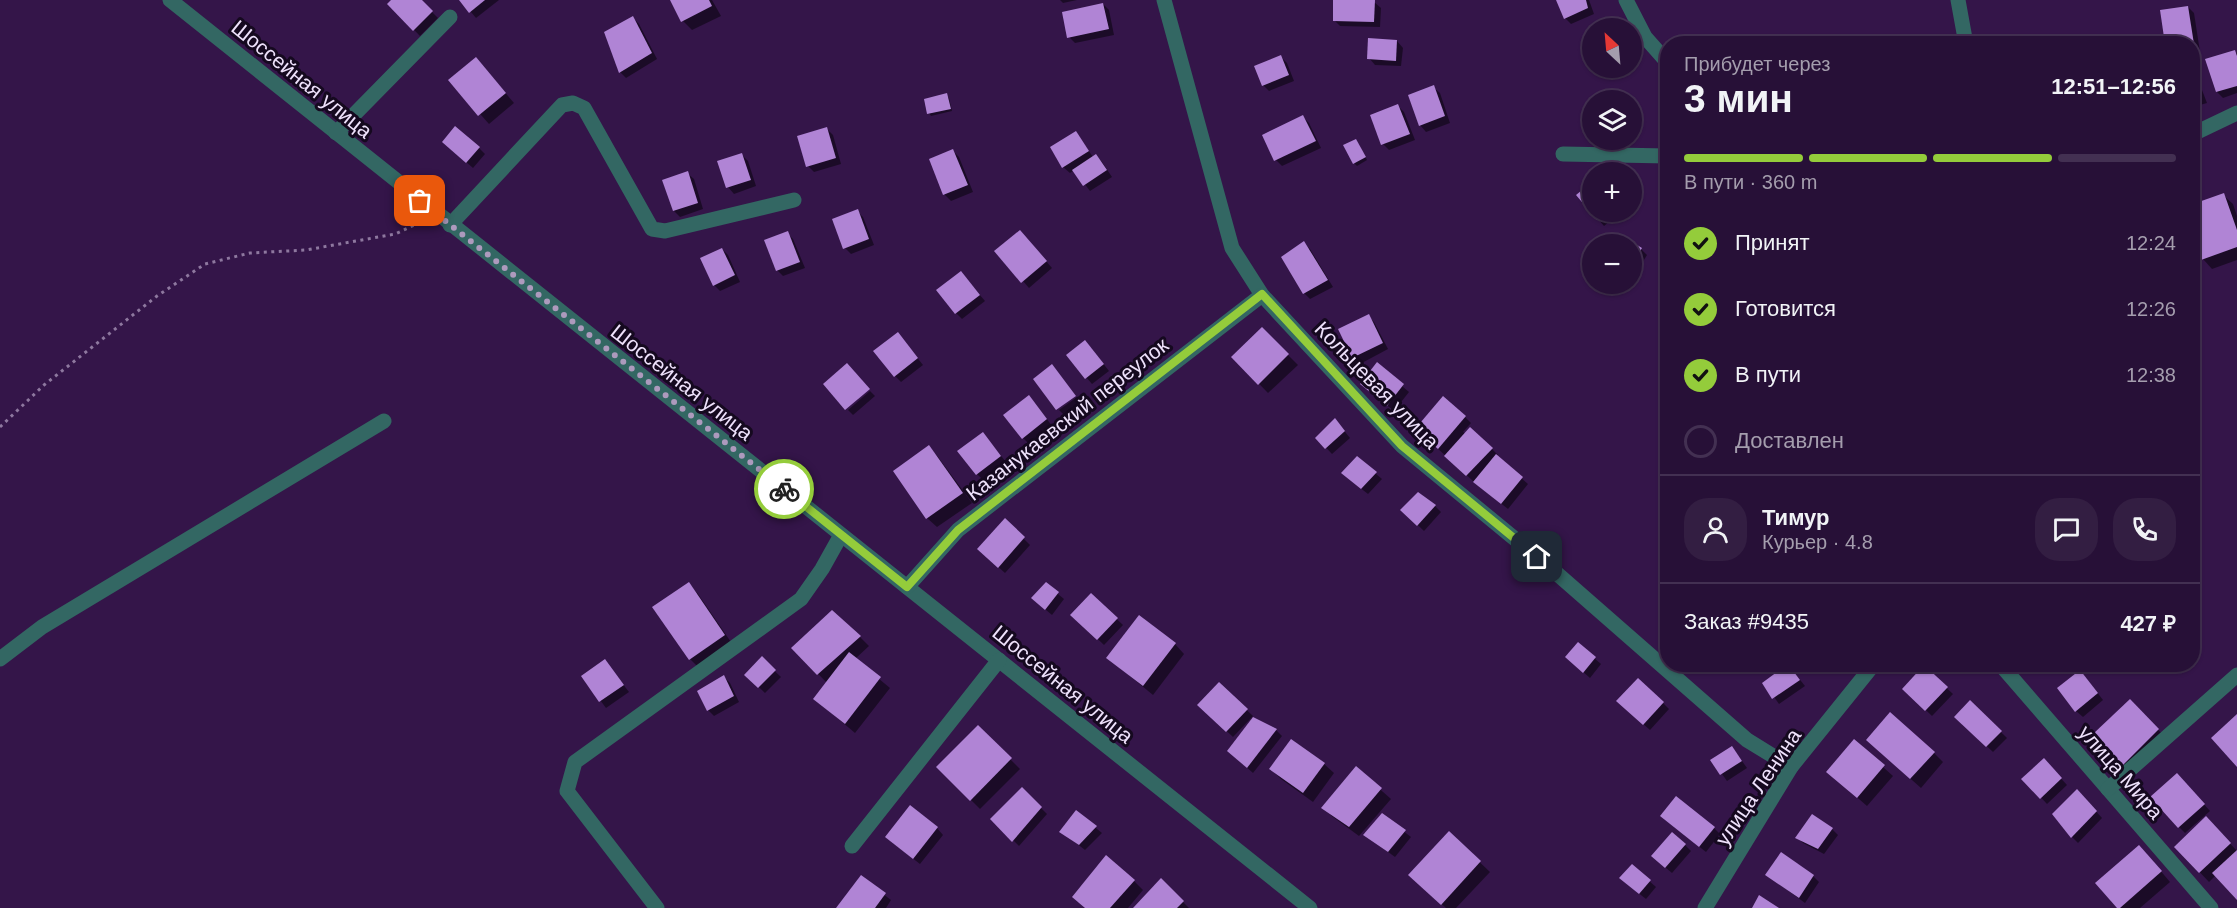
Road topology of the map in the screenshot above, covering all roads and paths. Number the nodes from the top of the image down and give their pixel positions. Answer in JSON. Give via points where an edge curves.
{"nodes":[{"id":1,"x":170,"y":0,"type":"edge"},
{"id":2,"x":1164,"y":0,"type":"edge"},
{"id":3,"x":1626,"y":0,"type":"edge"},
{"id":4,"x":1958,"y":0,"type":"edge"},
{"id":5,"x":450,"y":17,"type":"dead end"},
{"id":6,"x":1965,"y":36,"type":"edge"},
{"id":7,"x":1660,"y":54,"type":"edge"},
{"id":8,"x":2237,"y":113,"type":"edge"},
{"id":9,"x":2200,"y":131,"type":"edge"},
{"id":10,"x":336,"y":133,"type":"junction"},
{"id":11,"x":1563,"y":154,"type":"dead end"},
{"id":12,"x":1660,"y":156,"type":"edge"},
{"id":13,"x":794,"y":200,"type":"dead end"},
{"id":14,"x":437,"y":214,"type":"junction"},
{"id":15,"x":450,"y":225,"type":"junction"},
{"id":16,"x":1262,"y":294,"type":"junction"},
{"id":17,"x":384,"y":421,"type":"dead end"},
{"id":18,"x":0,"y":427,"type":"edge"},
{"id":19,"x":841,"y":534,"type":"junction"},
{"id":20,"x":907,"y":587,"type":"junction"},
{"id":21,"x":0,"y":659,"type":"edge"},
{"id":22,"x":999,"y":660,"type":"junction"},
{"id":23,"x":1660,"y":664,"type":"edge"},
{"id":24,"x":1669,"y":672,"type":"edge"},
{"id":25,"x":1868,"y":672,"type":"edge"},
{"id":26,"x":2007,"y":672,"type":"edge"},
{"id":27,"x":2237,"y":675,"type":"edge"},
{"id":28,"x":1791,"y":767,"type":"junction"},
{"id":29,"x":2108,"y":789,"type":"junction"},
{"id":30,"x":852,"y":846,"type":"dead end"},
{"id":31,"x":657,"y":908,"type":"edge"},
{"id":32,"x":1310,"y":908,"type":"edge"},
{"id":33,"x":1705,"y":908,"type":"edge"},
{"id":34,"x":2211,"y":908,"type":"edge"}],
"edges":[{"from":1,"to":10,"type":"street","name":"Шоссейная улица"},
{"from":2,"to":16,"type":"street","name":"Кольцевая улица","via":[[1232,248]]},
{"from":3,"to":7,"type":"street","via":[[1645,37]]},
{"from":4,"to":6,"type":"street"},
{"from":5,"to":10,"type":"street"},
{"from":8,"to":9,"type":"street"},
{"from":10,"to":14,"type":"street","name":"Шоссейная улица"},
{"from":11,"to":12,"type":"street"},
{"from":13,"to":15,"type":"street","via":[[664,231],[652,229],[584,108],[573,103],[562,105]]},
{"from":14,"to":15,"type":"street","name":"Шоссейная улица"},
{"from":14,"to":18,"type":"path","via":[[395,234],[306,250],[250,253],[205,264],[157,296],[53,378]]},
{"from":15,"to":19,"type":"street","name":"Шоссейная улица"},
{"from":16,"to":20,"type":"street","name":"Казанукаевский переулок","via":[[958,530]]},
{"from":16,"to":23,"type":"street","name":"Кольцевая улица","via":[[1402,446]]},
{"from":17,"to":21,"type":"street","via":[[42,627]]},
{"from":19,"to":20,"type":"street","name":"Шоссейная улица"},
{"from":19,"to":31,"type":"street","via":[[801,599],[575,762],[567,791]]},
{"from":20,"to":22,"type":"street","name":"Шоссейная улица"},
{"from":22,"to":30,"type":"street"},
{"from":22,"to":32,"type":"street","name":"Шоссейная улица"},
{"from":24,"to":28,"type":"street","name":"Кольцевая улица","via":[[1747,740]]},
{"from":25,"to":28,"type":"street","name":"улица Ленина"},
{"from":26,"to":29,"type":"street","name":"улица Мира"},
{"from":27,"to":29,"type":"street"},
{"from":28,"to":33,"type":"street","name":"улица Ленина"},
{"from":29,"to":34,"type":"street","name":"улица Мира"}]}
